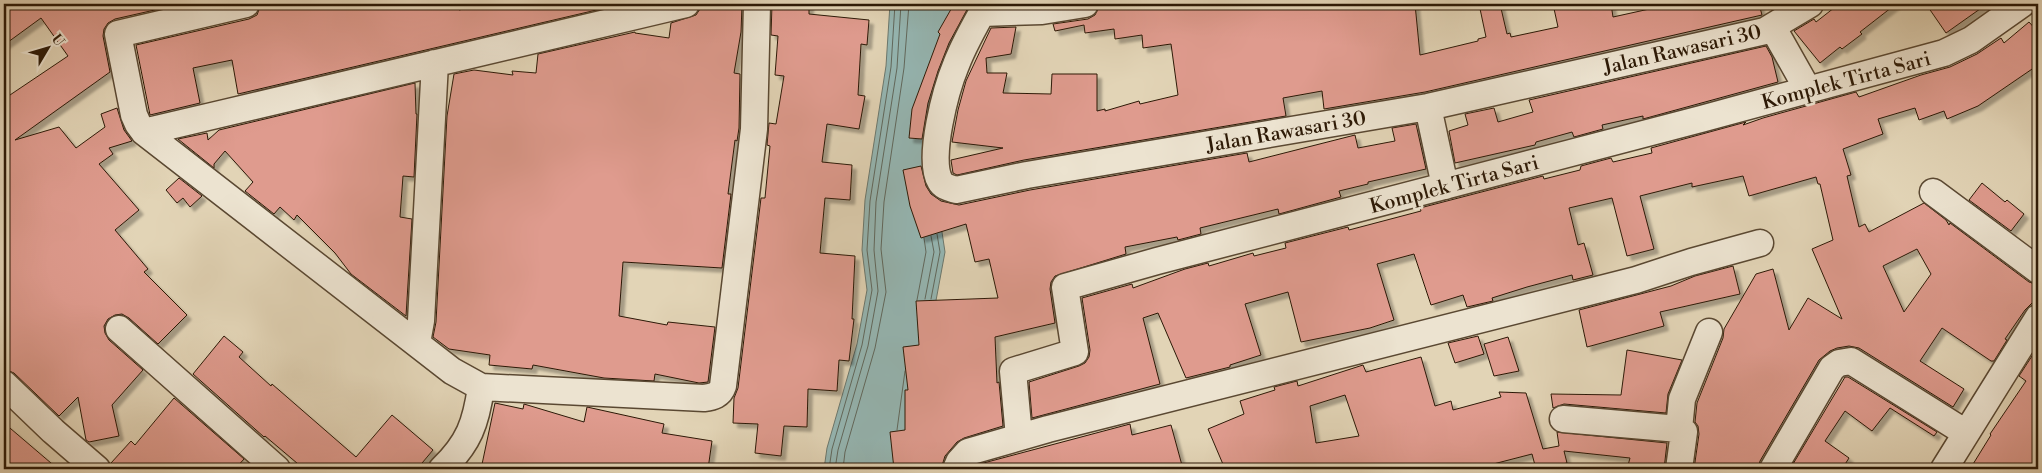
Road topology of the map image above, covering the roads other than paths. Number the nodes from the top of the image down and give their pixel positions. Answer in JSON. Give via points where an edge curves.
{"nodes":[{"id":1,"x":246,"y":4,"type":"edge"},
{"id":2,"x":758,"y":4,"type":"edge"},
{"id":3,"x":1085,"y":4,"type":"edge"},
{"id":4,"x":1810,"y":4,"type":"edge"},
{"id":5,"x":2022,"y":4,"type":"edge"},
{"id":6,"x":676,"y":5,"type":"edge"},
{"id":7,"x":985,"y":8,"type":"edge"},
{"id":8,"x":1774,"y":28,"type":"junction"},
{"id":9,"x":435,"y":64,"type":"junction"},
{"id":10,"x":1808,"y":90,"type":"junction"},
{"id":11,"x":1428,"y":106,"type":"junction"},
{"id":12,"x":144,"y":132,"type":"junction"},
{"id":13,"x":1445,"y":186,"type":"junction"},
{"id":14,"x":1933,"y":192,"type":"dead end"},
{"id":15,"x":1760,"y":243,"type":"dead end"},
{"id":16,"x":2038,"y":270,"type":"edge"},
{"id":17,"x":2038,"y":318,"type":"edge"},
{"id":18,"x":119,"y":329,"type":"dead end"},
{"id":19,"x":1709,"y":332,"type":"dead end"},
{"id":20,"x":417,"y":344,"type":"junction"},
{"id":21,"x":4,"y":384,"type":"edge"},
{"id":22,"x":481,"y":387,"type":"junction"},
{"id":23,"x":1563,"y":419,"type":"dead end"},
{"id":24,"x":1679,"y":429,"type":"junction"},
{"id":25,"x":1966,"y":433,"type":"junction"},
{"id":26,"x":1019,"y":437,"type":"junction"},
{"id":27,"x":98,"y":469,"type":"edge"},
{"id":28,"x":277,"y":469,"type":"edge"},
{"id":29,"x":442,"y":469,"type":"edge"},
{"id":30,"x":956,"y":469,"type":"edge"},
{"id":31,"x":1679,"y":469,"type":"edge"},
{"id":32,"x":1773,"y":469,"type":"edge"},
{"id":33,"x":1944,"y":469,"type":"edge"}],
"edges":[{"from":1,"to":12,"type":"street","via":[[118,34],[134,115]]},
{"from":2,"to":22,"type":"street","via":[[754,129],[722,390],[704,398]]},
{"from":3,"to":7,"type":"street","via":[[1042,11]]},
{"from":4,"to":8,"type":"street","name":"Jalan Rawasari 30"},
{"from":5,"to":10,"type":"street","name":"Komplek Tirta Sari","via":[[1957,48]]},
{"from":6,"to":9,"type":"street"},
{"from":7,"to":11,"type":"street","name":"Jalan Rawasari 30","via":[[956,65],[939,121],[937,174],[946,188],[956,190]]},
{"from":8,"to":10,"type":"street"},
{"from":8,"to":11,"type":"street","name":"Jalan Rawasari 30"},
{"from":9,"to":12,"type":"street"},
{"from":9,"to":20,"type":"street","via":[[421,321]]},
{"from":10,"to":13,"type":"street","name":"Komplek Tirta Sari"},
{"from":11,"to":13,"type":"street"},
{"from":12,"to":20,"type":"street"},
{"from":13,"to":26,"type":"street","name":"Komplek Tirta Sari","via":[[1065,287],[1075,352],[1013,371]]},
{"from":14,"to":16,"type":"street"},
{"from":15,"to":26,"type":"street","via":[[1626,282]]},
{"from":17,"to":25,"type":"street"},
{"from":18,"to":28,"type":"street"},
{"from":19,"to":24,"type":"street","via":[[1682,399]]},
{"from":20,"to":22,"type":"street","via":[[452,372]]},
{"from":21,"to":27,"type":"street"},
{"from":22,"to":29,"type":"street","via":[[477,415],[466,442]]},
{"from":23,"to":24,"type":"street"},
{"from":24,"to":31,"type":"street","via":[[1684,432]]},
{"from":25,"to":32,"type":"street","via":[[1851,361],[1845,361],[1832,368]]},
{"from":25,"to":33,"type":"street"},
{"from":26,"to":30,"type":"street","via":[[968,452]]}]}
